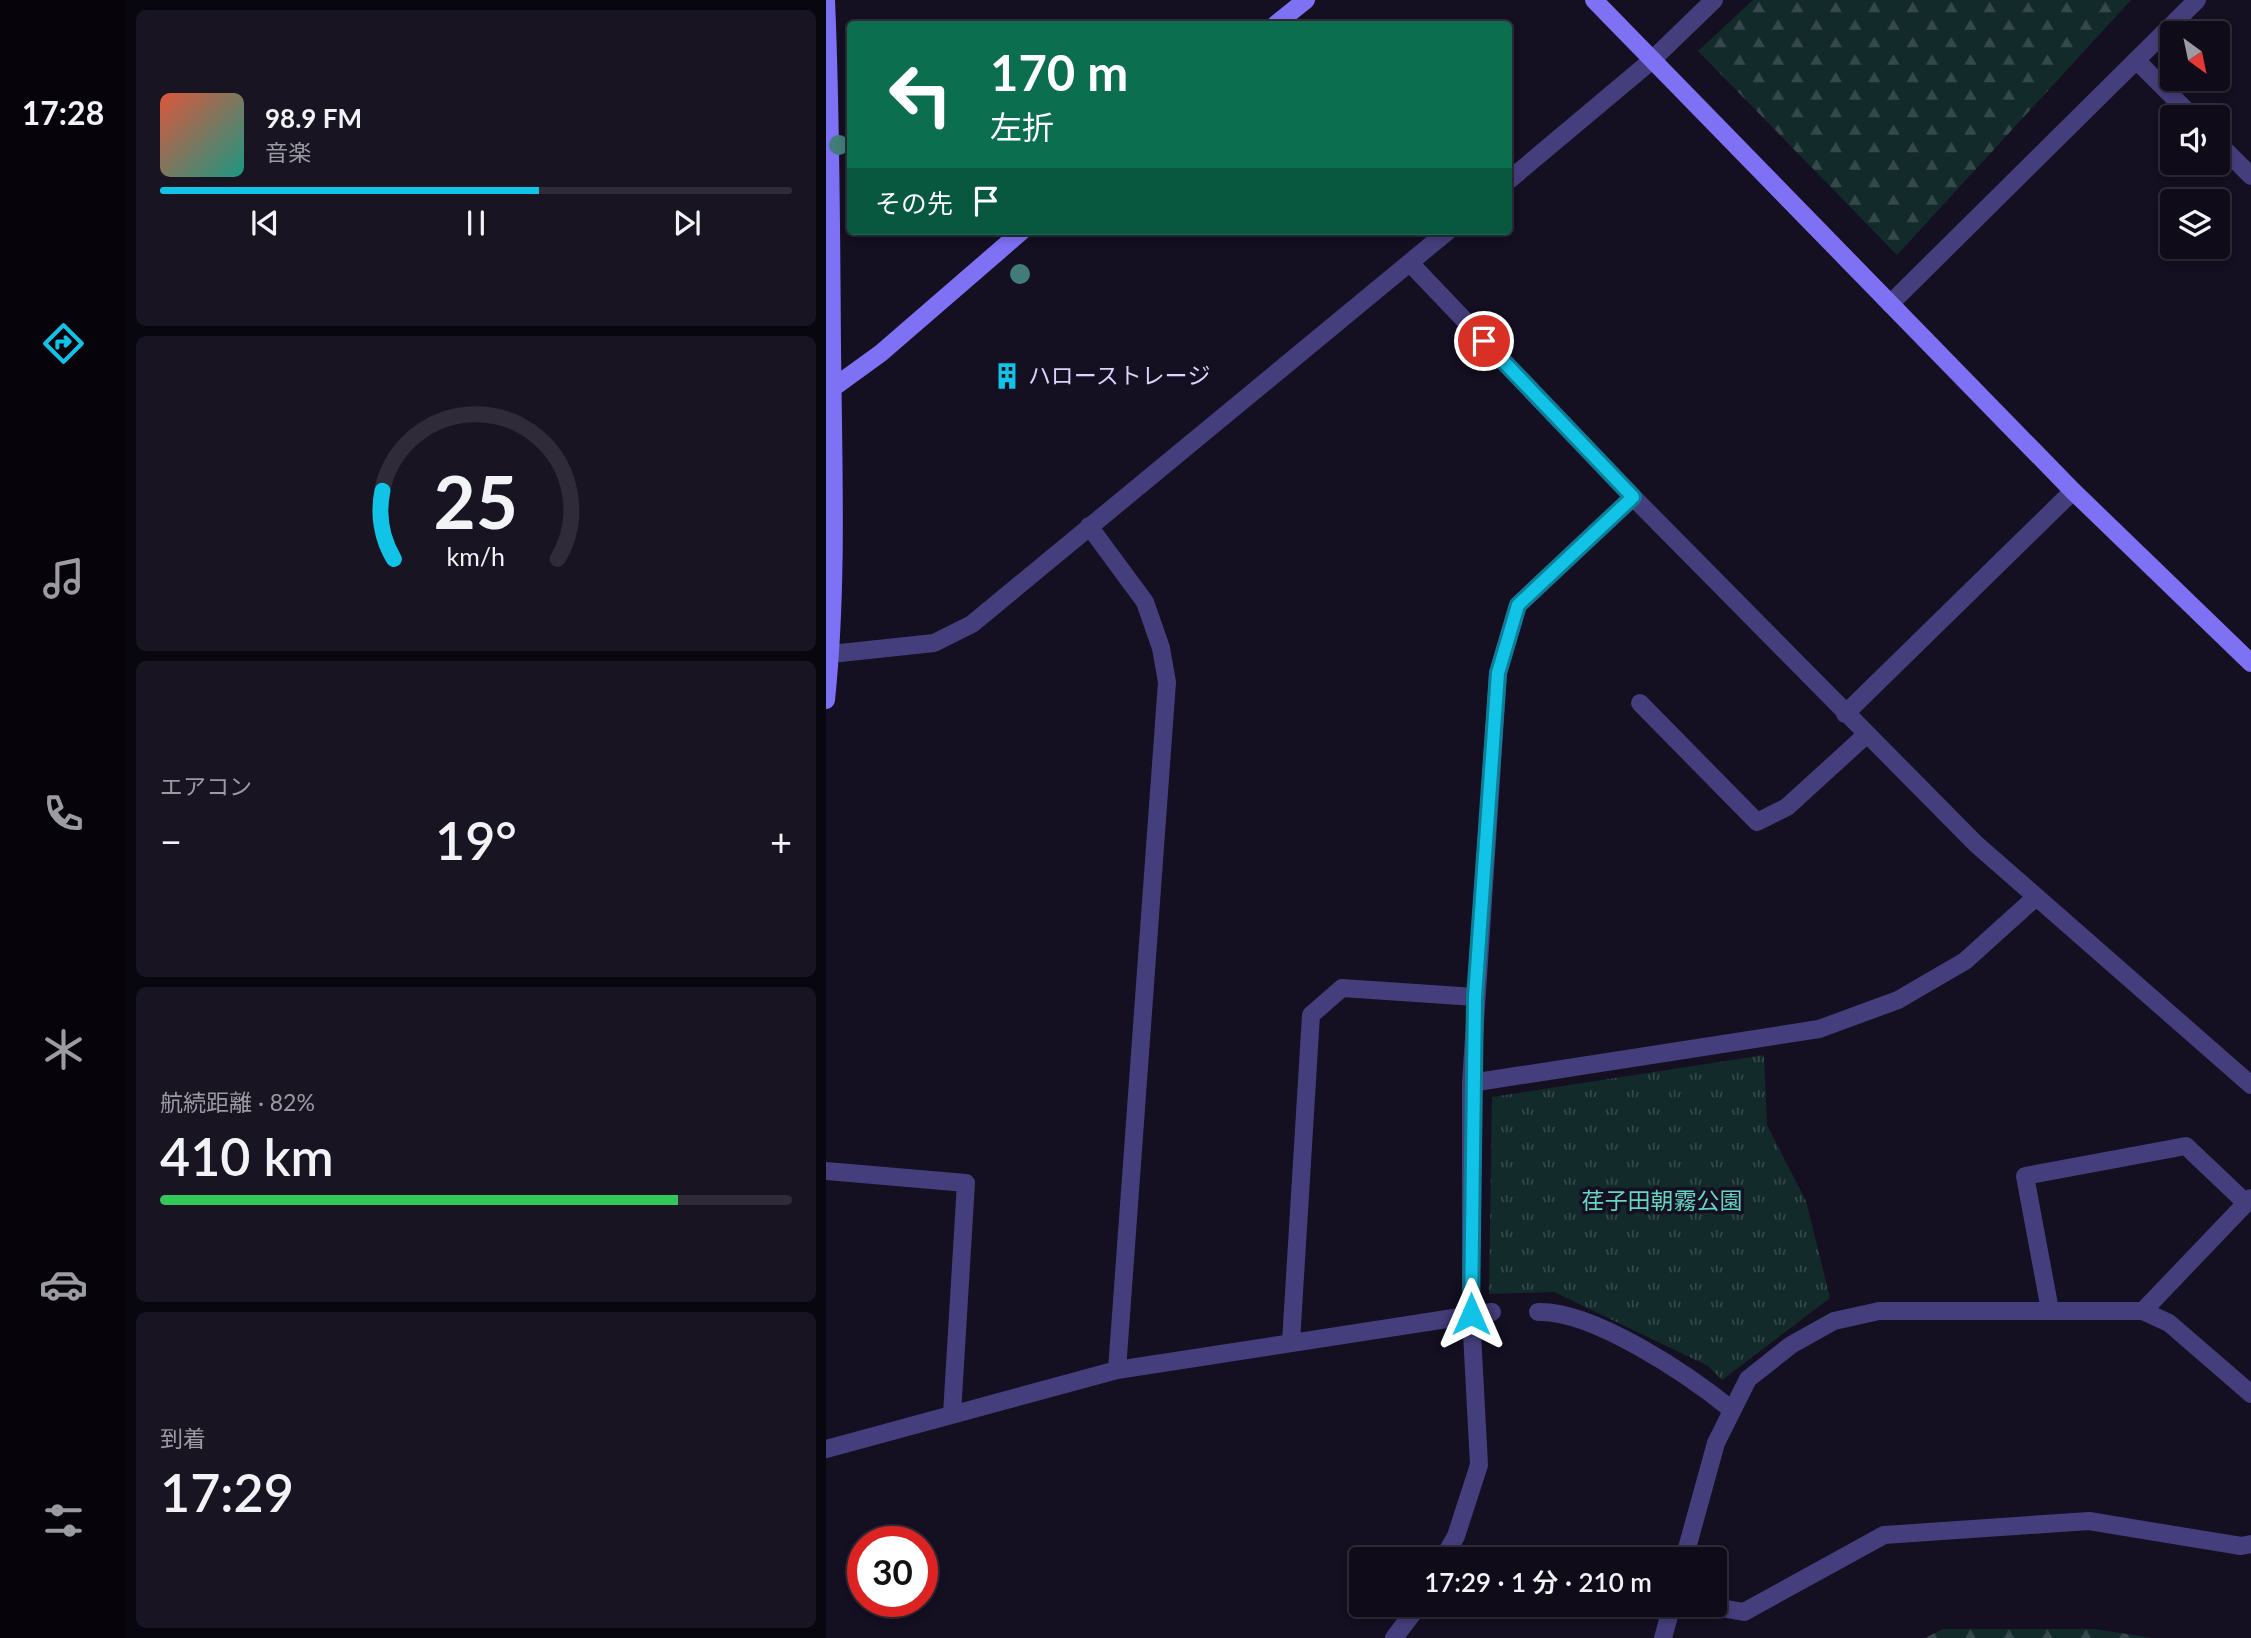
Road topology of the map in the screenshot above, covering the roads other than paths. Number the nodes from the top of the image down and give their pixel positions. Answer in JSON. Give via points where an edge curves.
{"nodes":[{"id":1,"x":826,"y":0,"type":"edge"},
{"id":2,"x":1306,"y":0,"type":"edge"},
{"id":3,"x":1594,"y":0,"type":"edge"},
{"id":4,"x":1714,"y":0,"type":"edge"},
{"id":5,"x":2197,"y":0,"type":"edge"},
{"id":6,"x":1280,"y":21,"type":"edge"},
{"id":7,"x":2136,"y":60,"type":"junction"},
{"id":8,"x":1651,"y":61,"type":"junction"},
{"id":9,"x":2181,"y":105,"type":"edge"},
{"id":10,"x":2230,"y":155,"type":"edge"},
{"id":11,"x":2251,"y":176,"type":"edge"},
{"id":12,"x":1512,"y":178,"type":"edge"},
{"id":13,"x":1017,"y":235,"type":"edge"},
{"id":14,"x":1443,"y":235,"type":"edge"},
{"id":15,"x":1410,"y":263,"type":"junction"},
{"id":16,"x":1890,"y":304,"type":"junction"},
{"id":17,"x":829,"y":391,"type":"edge"},
{"id":18,"x":2073,"y":491,"type":"junction"},
{"id":19,"x":1633,"y":497,"type":"junction"},
{"id":20,"x":1089,"y":526,"type":"junction"},
{"id":21,"x":831,"y":654,"type":"junction"},
{"id":22,"x":2251,"y":663,"type":"edge"},
{"id":23,"x":826,"y":700,"type":"edge"},
{"id":24,"x":1640,"y":703,"type":"dead end"},
{"id":25,"x":1845,"y":714,"type":"junction"},
{"id":26,"x":1866,"y":734,"type":"junction"},
{"id":27,"x":2036,"y":897,"type":"junction"},
{"id":28,"x":1475,"y":997,"type":"junction"},
{"id":29,"x":1471,"y":1083,"type":"junction"},
{"id":30,"x":2251,"y":1085,"type":"edge"},
{"id":31,"x":826,"y":1171,"type":"edge"},
{"id":32,"x":2248,"y":1200,"type":"edge"},
{"id":33,"x":2050,"y":1310,"type":"junction"},
{"id":34,"x":2143,"y":1311,"type":"junction"},
{"id":35,"x":1492,"y":1312,"type":"dead end"},
{"id":36,"x":1538,"y":1312,"type":"dead end"},
{"id":37,"x":1471,"y":1314,"type":"junction"},
{"id":38,"x":1291,"y":1342,"type":"junction"},
{"id":39,"x":1117,"y":1370,"type":"junction"},
{"id":40,"x":2251,"y":1394,"type":"edge"},
{"id":41,"x":1732,"y":1410,"type":"junction"},
{"id":42,"x":952,"y":1414,"type":"junction"},
{"id":43,"x":826,"y":1449,"type":"edge"},
{"id":44,"x":2251,"y":1544,"type":"edge"},
{"id":45,"x":1450,"y":1547,"type":"edge"},
{"id":46,"x":1687,"y":1547,"type":"edge"},
{"id":47,"x":1727,"y":1609,"type":"edge"},
{"id":48,"x":1410,"y":1617,"type":"edge"},
{"id":49,"x":1669,"y":1617,"type":"edge"},
{"id":50,"x":1394,"y":1638,"type":"edge"},
{"id":51,"x":1663,"y":1638,"type":"edge"}],
"edges":[{"from":1,"to":17,"type":"street","via":[[832,131]]},
{"from":2,"to":6,"type":"street"},
{"from":3,"to":8,"type":"street"},
{"from":4,"to":8,"type":"street"},
{"from":5,"to":7,"type":"street"},
{"from":7,"to":9,"type":"street"},
{"from":7,"to":16,"type":"street"},
{"from":8,"to":12,"type":"street"},
{"from":8,"to":16,"type":"street"},
{"from":10,"to":11,"type":"street"},
{"from":13,"to":17,"type":"street","via":[[881,353]]},
{"from":14,"to":15,"type":"street"},
{"from":15,"to":19,"type":"street"},
{"from":15,"to":20,"type":"street"},
{"from":16,"to":18,"type":"street"},
{"from":17,"to":21,"type":"street"},
{"from":18,"to":22,"type":"street"},
{"from":18,"to":25,"type":"street"},
{"from":19,"to":25,"type":"street"},
{"from":19,"to":28,"type":"street","via":[[1518,605],[1498,673]]},
{"from":20,"to":21,"type":"street","via":[[972,624],[934,643]]},
{"from":20,"to":39,"type":"street","via":[[1145,603],[1167,682]]},
{"from":21,"to":23,"type":"street"},
{"from":24,"to":26,"type":"street","via":[[1757,822],[1787,807]]},
{"from":25,"to":26,"type":"street"},
{"from":26,"to":27,"type":"street"},
{"from":27,"to":29,"type":"street","via":[[1965,961],[1898,1000],[1819,1029]]},
{"from":27,"to":30,"type":"street"},
{"from":28,"to":29,"type":"street"},
{"from":28,"to":38,"type":"street","via":[[1342,988],[1311,1014]]},
{"from":29,"to":37,"type":"street"},
{"from":31,"to":42,"type":"street","via":[[966,1183]]},
{"from":32,"to":33,"type":"street","via":[[2186,1146],[2025,1176]]},
{"from":32,"to":34,"type":"street"},
{"from":33,"to":34,"type":"street"},
{"from":33,"to":41,"type":"street","via":[[1879,1311],[1834,1321],[1791,1345],[1748,1379]]},
{"from":34,"to":40,"type":"street","via":[[2169,1323]]},
{"from":35,"to":37,"type":"street"},
{"from":36,"to":41,"type":"street","via":[[1555,1311],[1603,1328]]},
{"from":37,"to":38,"type":"street"},
{"from":37,"to":45,"type":"street","via":[[1479,1465]]},
{"from":38,"to":39,"type":"street"},
{"from":39,"to":42,"type":"street"},
{"from":41,"to":46,"type":"street","via":[[1716,1443]]},
{"from":42,"to":43,"type":"street"},
{"from":44,"to":47,"type":"street","via":[[2089,1521],[1884,1535],[1744,1612]]},
{"from":48,"to":50,"type":"street"},
{"from":49,"to":51,"type":"street"}]}
